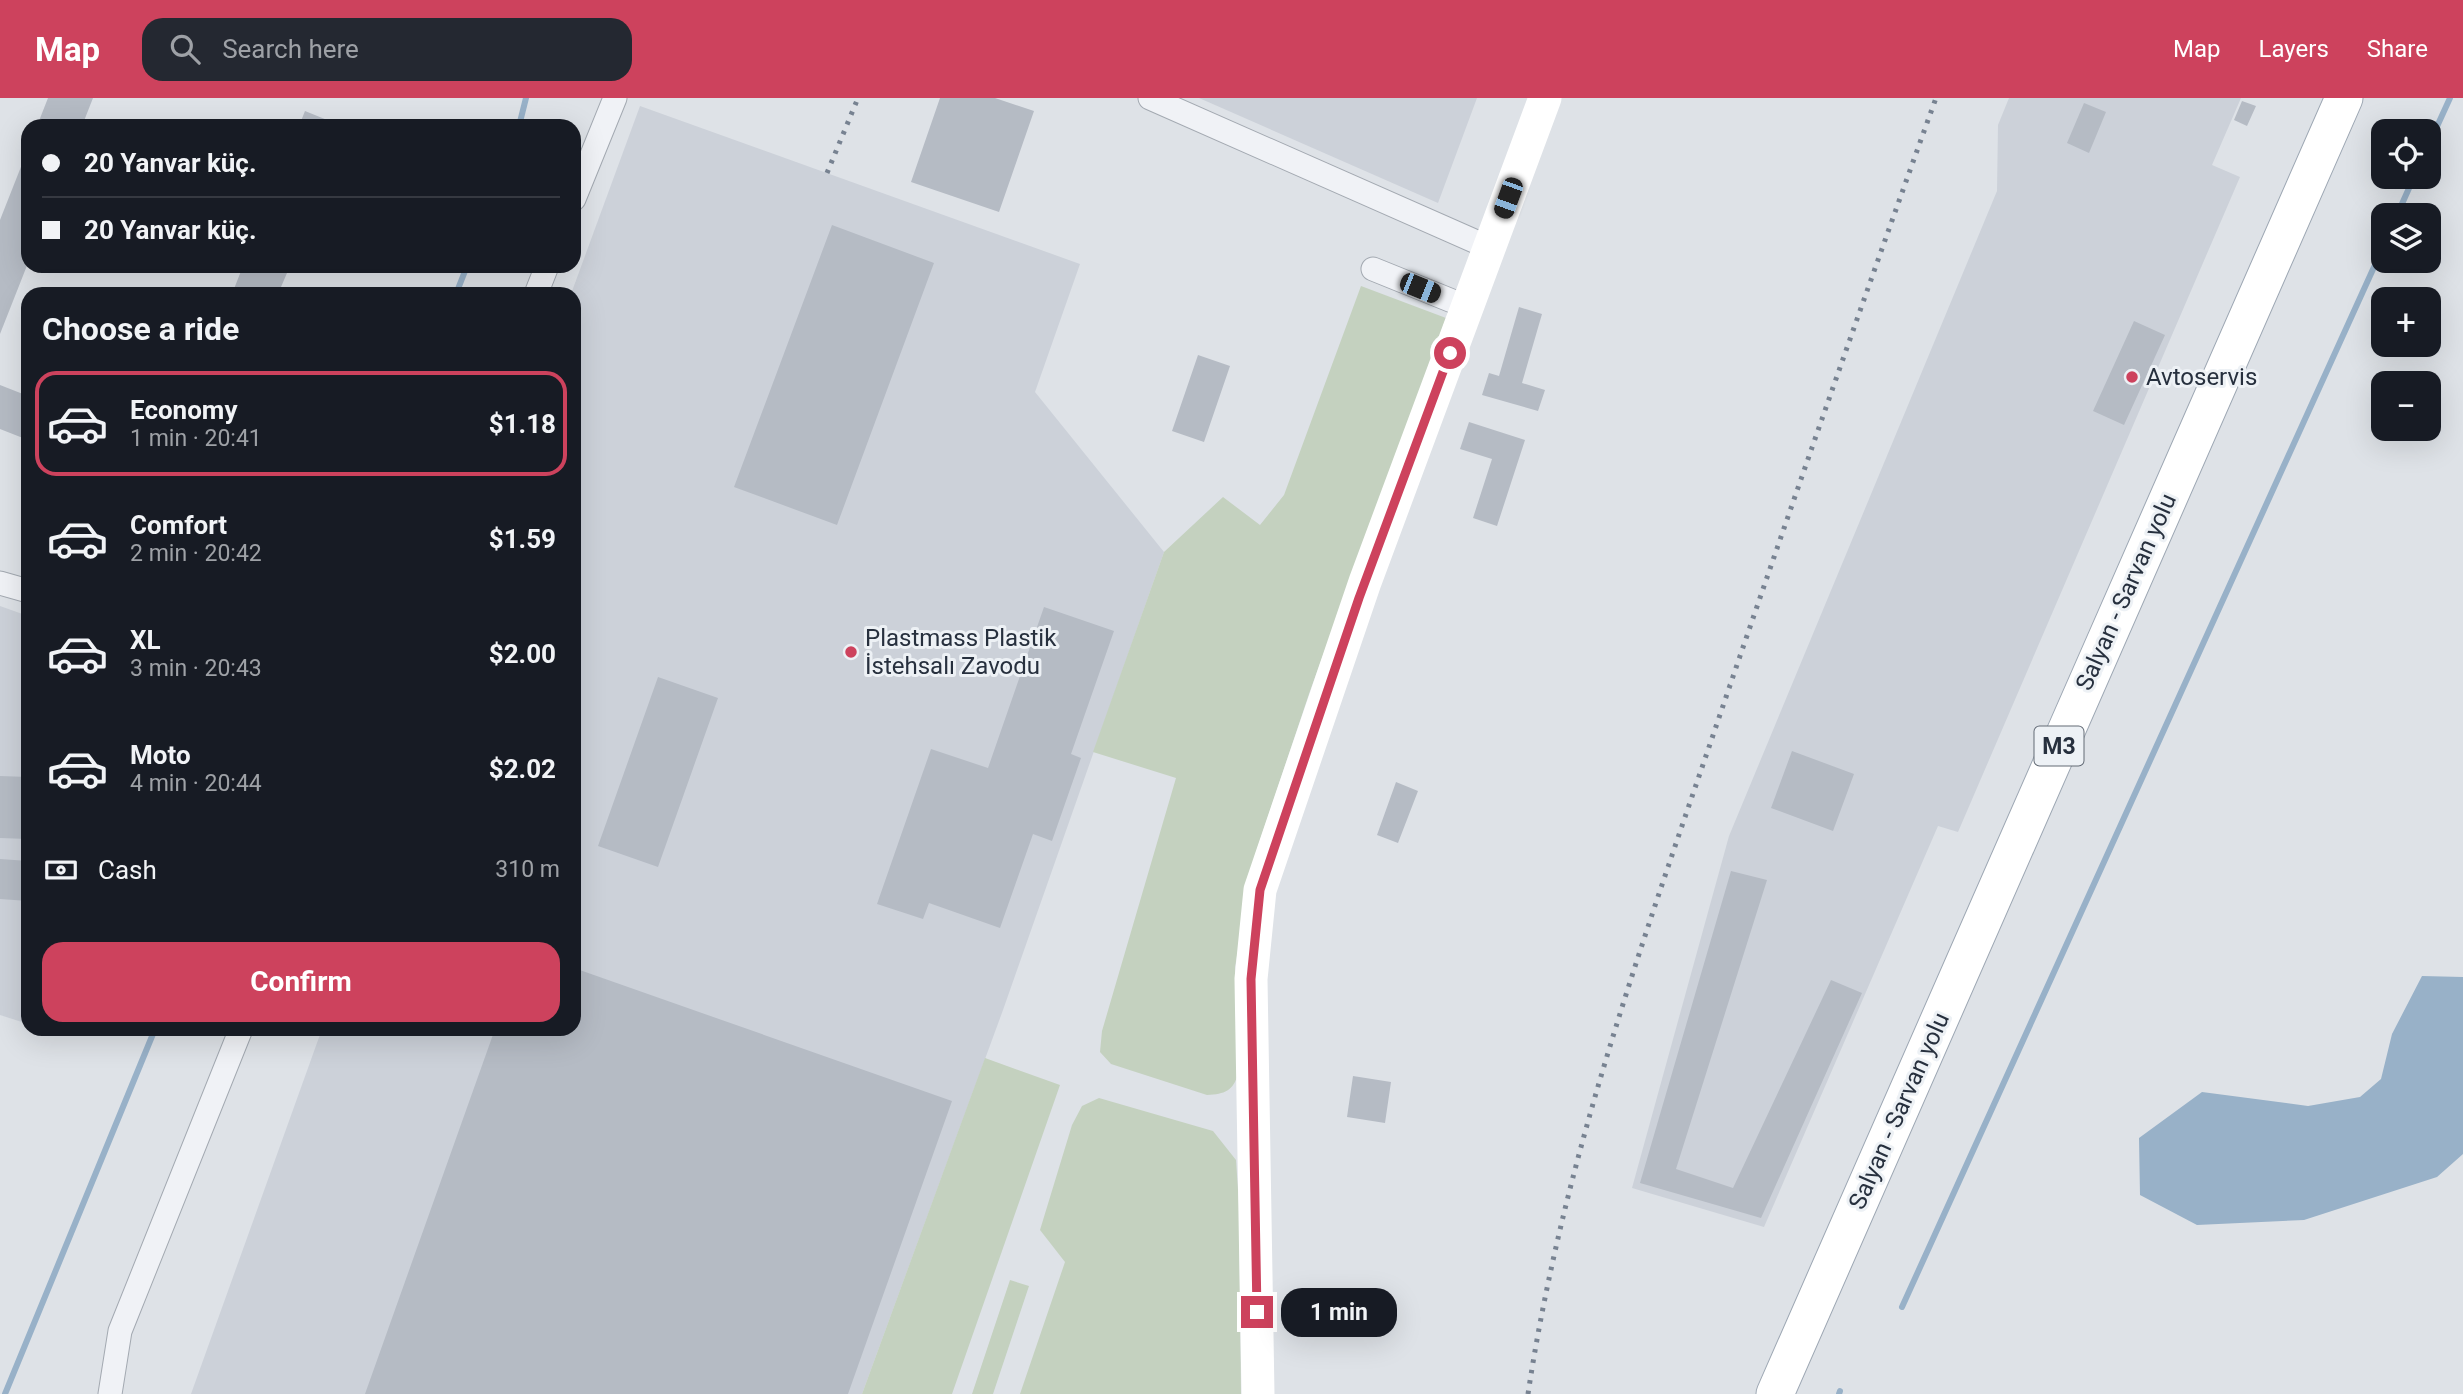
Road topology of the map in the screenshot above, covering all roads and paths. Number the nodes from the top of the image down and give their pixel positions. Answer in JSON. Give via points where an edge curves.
{"nodes":[{"id":1,"x":614,"y":98,"type":"edge"},
{"id":2,"x":1150,"y":98,"type":"edge"},
{"id":3,"x":1545,"y":98,"type":"edge"},
{"id":4,"x":2343,"y":98,"type":"edge"},
{"id":5,"x":581,"y":181,"type":"edge"},
{"id":6,"x":1489,"y":248,"type":"junction"},
{"id":7,"x":1373,"y":270,"type":"dead end"},
{"id":8,"x":1467,"y":307,"type":"junction"},
{"id":9,"x":0,"y":583,"type":"edge"},
{"id":10,"x":21,"y":589,"type":"edge"},
{"id":11,"x":238,"y":1036,"type":"edge"},
{"id":12,"x":110,"y":1394,"type":"edge"},
{"id":13,"x":1258,"y":1394,"type":"edge"},
{"id":14,"x":1775,"y":1394,"type":"edge"}],
"edges":[{"from":1,"to":5,"type":"street"},
{"from":2,"to":6,"type":"street"},
{"from":3,"to":6,"type":"street"},
{"from":4,"to":14,"type":"main road","name":"Salyan - Sarvan yolu","number":"M3"},
{"from":6,"to":8,"type":"street"},
{"from":7,"to":8,"type":"street"},
{"from":8,"to":13,"type":"street","via":[[1365,582],[1260,890],[1251,979]]},
{"from":9,"to":10,"type":"street"},
{"from":11,"to":12,"type":"street","via":[[120,1331]]}]}
